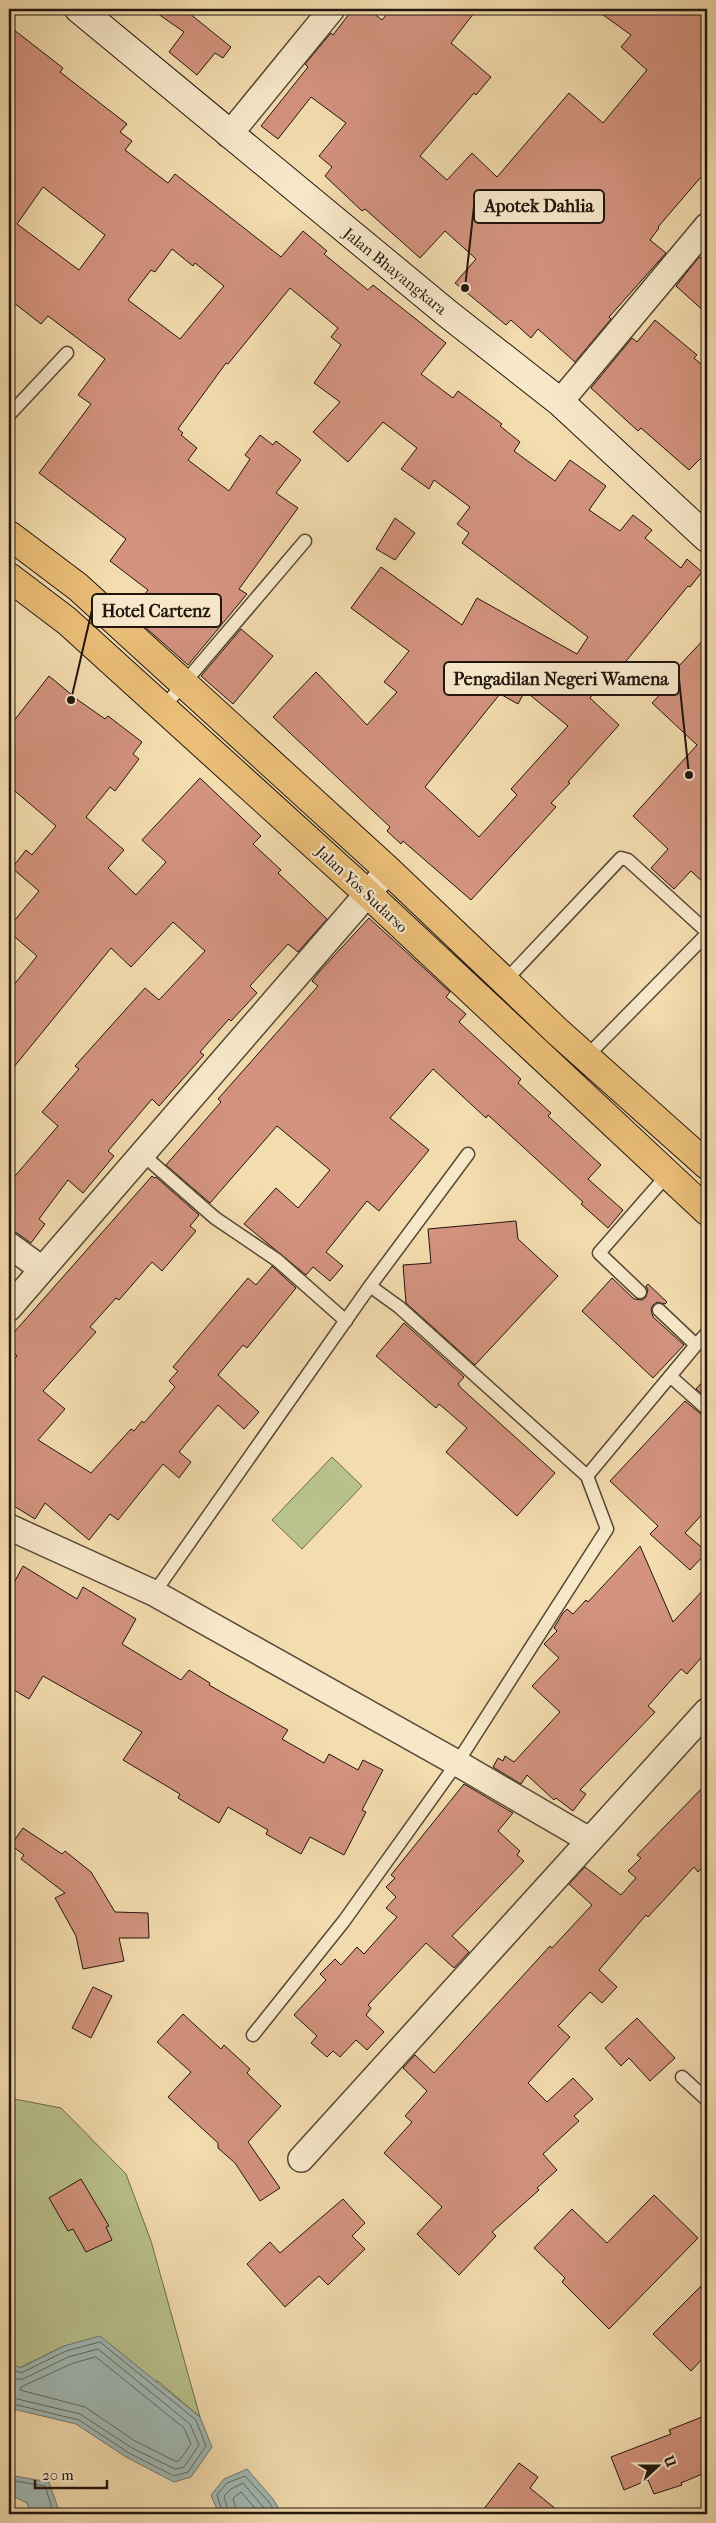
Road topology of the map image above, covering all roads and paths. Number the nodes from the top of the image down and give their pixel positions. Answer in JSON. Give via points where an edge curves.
{"nodes":[{"id":1,"x":79,"y":9,"type":"edge"},
{"id":2,"x":332,"y":9,"type":"edge"},
{"id":3,"x":229,"y":135,"type":"junction"},
{"id":4,"x":707,"y":226,"type":"edge"},
{"id":5,"x":66,"y":353,"type":"dead end"},
{"id":6,"x":560,"y":402,"type":"junction"},
{"id":7,"x":9,"y":414,"type":"edge"},
{"id":8,"x":9,"y":535,"type":"edge"},
{"id":9,"x":707,"y":538,"type":"edge"},
{"id":10,"x":305,"y":541,"type":"dead end"},
{"id":11,"x":9,"y":577,"type":"edge"},
{"id":12,"x":185,"y":684,"type":"junction"},
{"id":13,"x":162,"y":709,"type":"junction"},
{"id":14,"x":388,"y":870,"type":"junction"},
{"id":15,"x":367,"y":893,"type":"junction"},
{"id":16,"x":505,"y":981,"type":"junction"},
{"id":17,"x":485,"y":1003,"type":"junction"},
{"id":18,"x":558,"y":1032,"type":"junction"},
{"id":19,"x":538,"y":1054,"type":"junction"},
{"id":20,"x":587,"y":1056,"type":"junction"},
{"id":21,"x":613,"y":1080,"type":"junction"},
{"id":22,"x":592,"y":1102,"type":"junction"},
{"id":23,"x":142,"y":1154,"type":"junction"},
{"id":24,"x":468,"y":1154,"type":"dead end"},
{"id":25,"x":698,"y":1157,"type":"edge"},
{"id":26,"x":668,"y":1174,"type":"junction"},
{"id":27,"x":707,"y":1211,"type":"edge"},
{"id":28,"x":9,"y":1246,"type":"edge"},
{"id":29,"x":42,"y":1270,"type":"junction"},
{"id":30,"x":370,"y":1286,"type":"junction"},
{"id":31,"x":640,"y":1292,"type":"dead end"},
{"id":32,"x":9,"y":1308,"type":"edge"},
{"id":33,"x":659,"y":1310,"type":"dead end"},
{"id":34,"x":346,"y":1321,"type":"junction"},
{"id":35,"x":707,"y":1333,"type":"edge"},
{"id":36,"x":696,"y":1345,"type":"junction"},
{"id":37,"x":670,"y":1376,"type":"junction"},
{"id":38,"x":707,"y":1409,"type":"edge"},
{"id":39,"x":587,"y":1476,"type":"junction"},
{"id":40,"x":9,"y":1528,"type":"edge"},
{"id":41,"x":154,"y":1593,"type":"junction"},
{"id":42,"x":707,"y":1711,"type":"edge"},
{"id":43,"x":457,"y":1763,"type":"junction"},
{"id":44,"x":589,"y":1840,"type":"junction"},
{"id":45,"x":253,"y":2035,"type":"dead end"},
{"id":46,"x":682,"y":2078,"type":"dead end"},
{"id":47,"x":707,"y":2100,"type":"edge"},
{"id":48,"x":301,"y":2159,"type":"dead end"}],
"edges":[{"from":1,"to":3,"type":"main road","name":"Jalan Bhayangkara"},
{"from":2,"to":3,"type":"street"},
{"from":3,"to":6,"type":"main road","name":"Jalan Bhayangkara"},
{"from":4,"to":6,"type":"street"},
{"from":5,"to":7,"type":"lane"},
{"from":6,"to":9,"type":"main road","name":"Jalan Bhayangkara"},
{"from":8,"to":12,"type":"highway","name":"Jalan Yos Sudarso","via":[[78,587]]},
{"from":10,"to":12,"type":"lane"},
{"from":11,"to":13,"type":"highway","name":"Jalan Yos Sudarso","via":[[67,621]]},
{"from":12,"to":13,"type":"lane"},
{"from":12,"to":14,"type":"highway","name":"Jalan Yos Sudarso"},
{"from":13,"to":15,"type":"highway","name":"Jalan Yos Sudarso"},
{"from":14,"to":15,"type":"street"},
{"from":14,"to":16,"type":"highway","name":"Jalan Yos Sudarso"},
{"from":15,"to":17,"type":"highway","name":"Jalan Yos Sudarso"},
{"from":15,"to":23,"type":"street"},
{"from":16,"to":17,"type":"highway"},
{"from":16,"to":18,"type":"highway","name":"Jalan Yos Sudarso"},
{"from":16,"to":20,"type":"lane","via":[[622,858],[698,924],[706,935]]},
{"from":17,"to":19,"type":"highway","name":"Jalan Yos Sudarso"},
{"from":18,"to":19,"type":"highway"},
{"from":18,"to":20,"type":"highway","name":"Jalan Yos Sudarso"},
{"from":19,"to":22,"type":"highway","name":"Jalan Yos Sudarso"},
{"from":20,"to":21,"type":"highway","name":"Jalan Yos Sudarso"},
{"from":21,"to":22,"type":"highway"},
{"from":21,"to":25,"type":"highway","name":"Jalan Yos Sudarso"},
{"from":22,"to":26,"type":"highway","name":"Jalan Yos Sudarso"},
{"from":23,"to":29,"type":"street"},
{"from":23,"to":34,"type":"lane","via":[[215,1218],[277,1260]]},
{"from":24,"to":30,"type":"lane"},
{"from":25,"to":26,"type":"highway"},
{"from":26,"to":27,"type":"highway","name":"Jalan Yos Sudarso"},
{"from":26,"to":31,"type":"lane","via":[[599,1252]]},
{"from":28,"to":29,"type":"street"},
{"from":29,"to":32,"type":"street"},
{"from":30,"to":34,"type":"lane"},
{"from":30,"to":39,"type":"lane","via":[[399,1307]]},
{"from":33,"to":36,"type":"lane"},
{"from":34,"to":41,"type":"lane"},
{"from":35,"to":36,"type":"lane"},
{"from":36,"to":37,"type":"lane"},
{"from":37,"to":38,"type":"lane"},
{"from":37,"to":39,"type":"lane"},
{"from":39,"to":43,"type":"lane","via":[[607,1529]]},
{"from":40,"to":41,"type":"street"},
{"from":41,"to":43,"type":"street"},
{"from":42,"to":44,"type":"street"},
{"from":43,"to":44,"type":"street"},
{"from":43,"to":45,"type":"lane","via":[[344,1921]]},
{"from":44,"to":48,"type":"street"},
{"from":46,"to":47,"type":"lane"}]}
